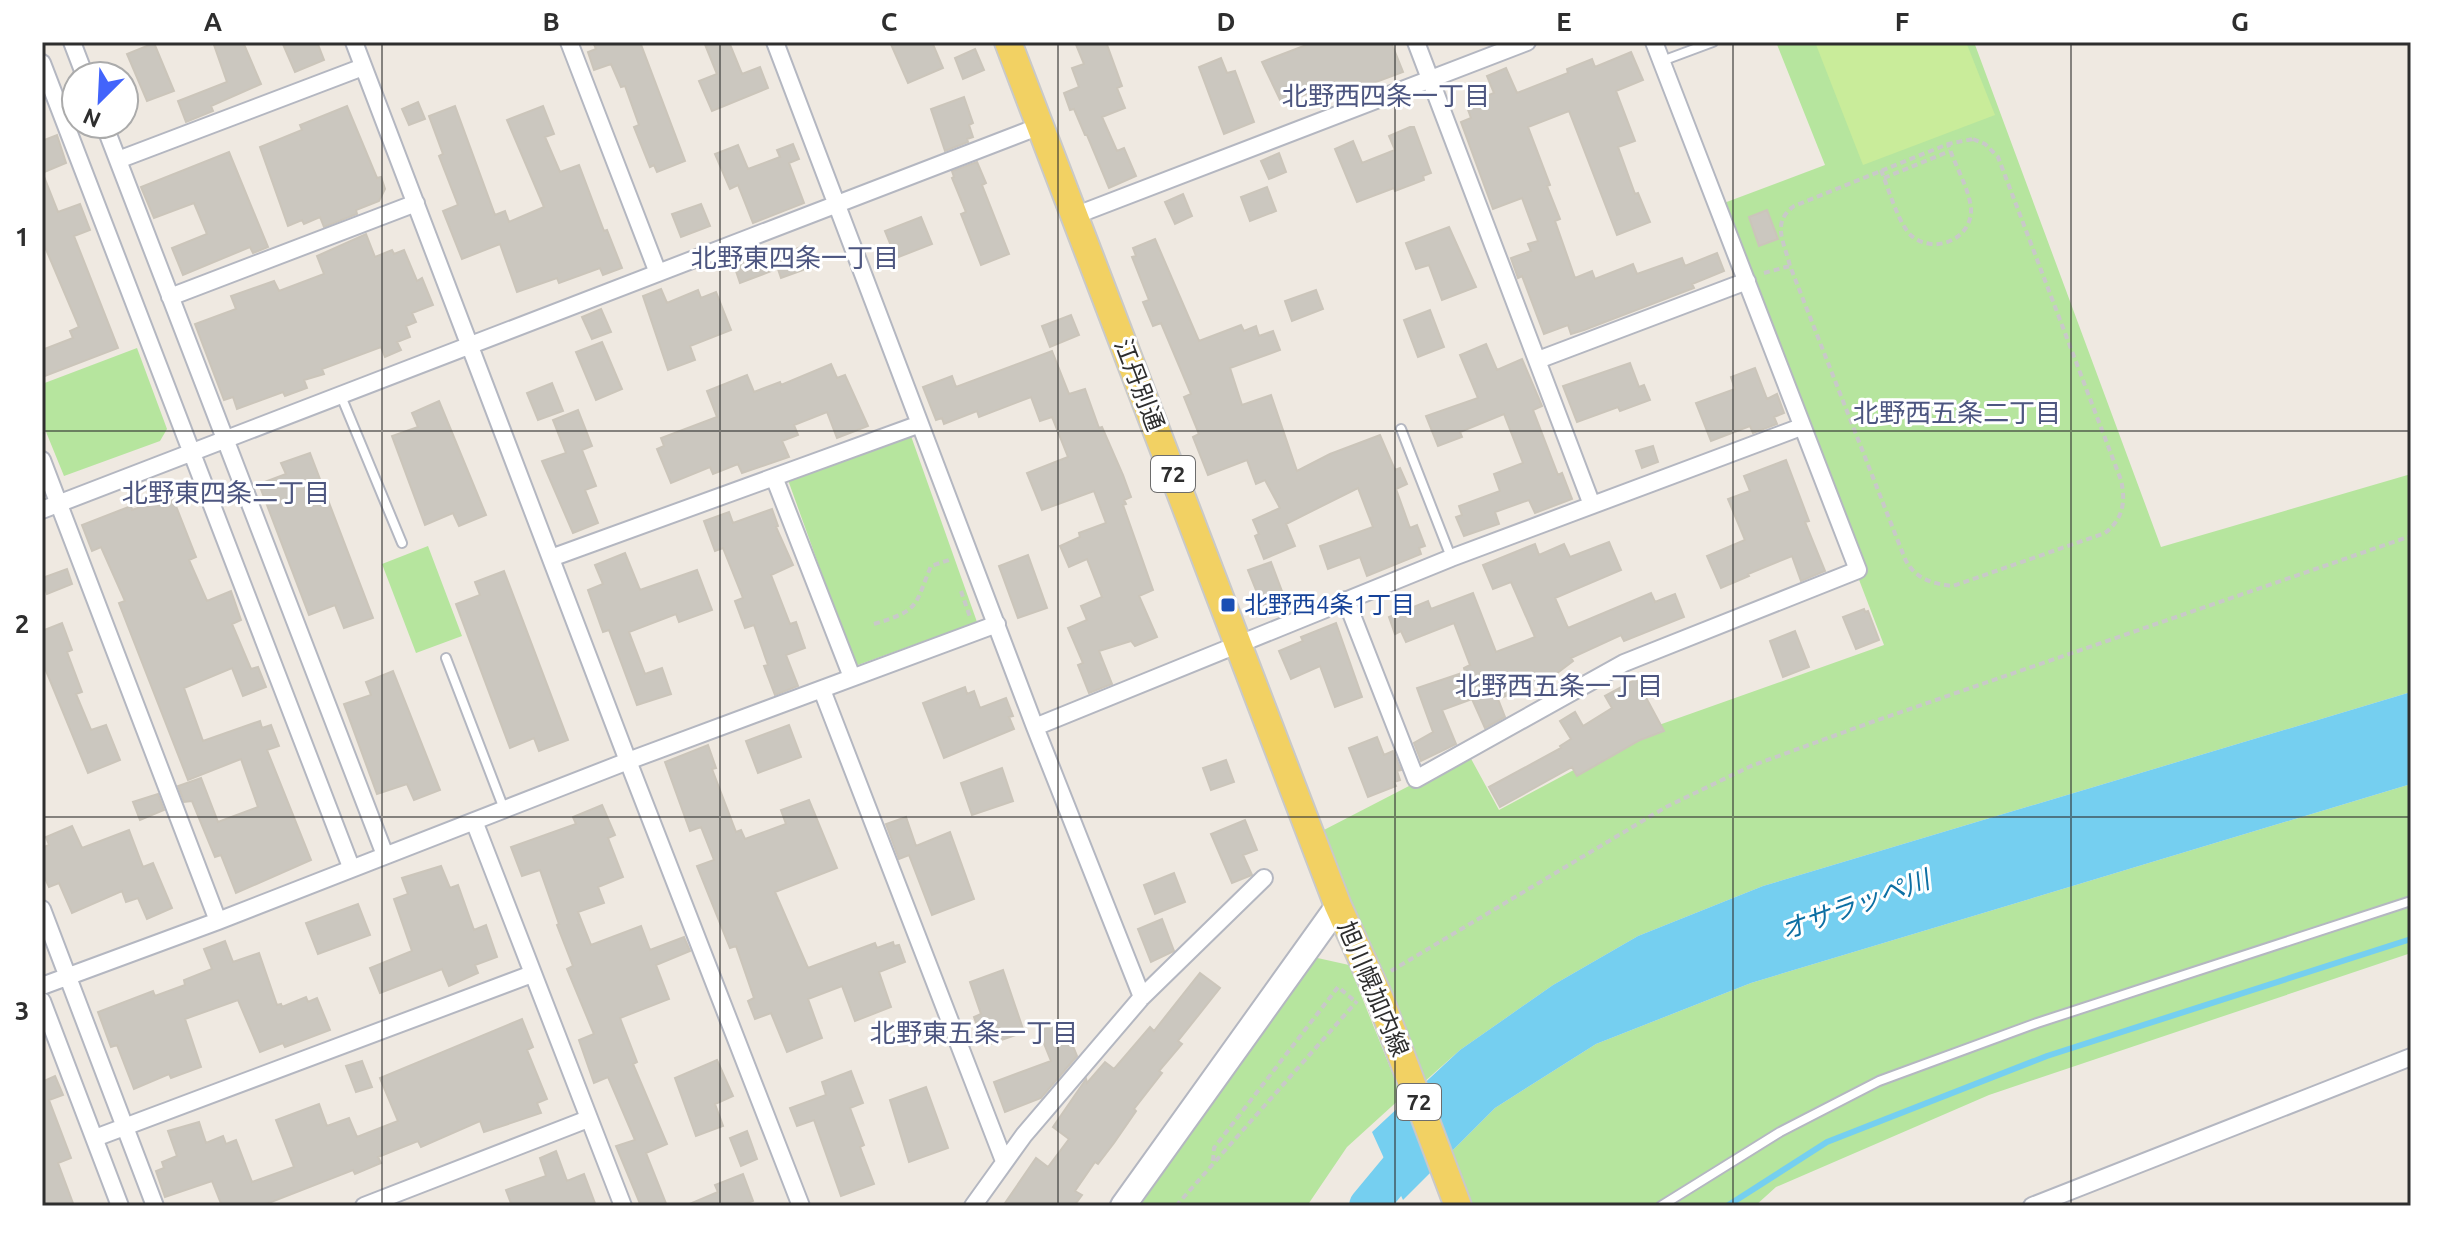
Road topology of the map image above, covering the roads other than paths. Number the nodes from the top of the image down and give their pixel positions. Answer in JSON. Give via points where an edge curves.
{"nodes":[{"id":1,"x":354,"y":42,"type":"edge"},
{"id":2,"x":569,"y":42,"type":"edge"},
{"id":3,"x":775,"y":42,"type":"edge"},
{"id":4,"x":1008,"y":42,"type":"edge"},
{"id":5,"x":1416,"y":42,"type":"edge"},
{"id":6,"x":1527,"y":42,"type":"edge"},
{"id":7,"x":1654,"y":42,"type":"edge"},
{"id":8,"x":1713,"y":42,"type":"edge"},
{"id":9,"x":1662,"y":61,"type":"junction"},
{"id":10,"x":42,"y":63,"type":"edge"},
{"id":11,"x":363,"y":67,"type":"junction"},
{"id":12,"x":1431,"y":79,"type":"junction"},
{"id":13,"x":1040,"y":126,"type":"junction"},
{"id":14,"x":110,"y":140,"type":"edge"},
{"id":15,"x":118,"y":160,"type":"junction"},
{"id":16,"x":416,"y":203,"type":"junction"},
{"id":17,"x":836,"y":205,"type":"junction"},
{"id":18,"x":1074,"y":216,"type":"junction"},
{"id":19,"x":658,"y":273,"type":"junction"},
{"id":20,"x":1747,"y":281,"type":"junction"},
{"id":21,"x":170,"y":297,"type":"junction"},
{"id":22,"x":471,"y":345,"type":"junction"},
{"id":23,"x":1538,"y":360,"type":"junction"},
{"id":24,"x":341,"y":396,"type":"junction"},
{"id":25,"x":920,"y":424,"type":"junction"},
{"id":26,"x":1801,"y":427,"type":"junction"},
{"id":27,"x":1401,"y":429,"type":"dead end"},
{"id":28,"x":224,"y":441,"type":"junction"},
{"id":29,"x":193,"y":452,"type":"junction"},
{"id":30,"x":42,"y":460,"type":"edge"},
{"id":31,"x":774,"y":477,"type":"junction"},
{"id":32,"x":58,"y":503,"type":"junction"},
{"id":33,"x":1592,"y":505,"type":"junction"},
{"id":34,"x":42,"y":510,"type":"edge"},
{"id":35,"x":402,"y":543,"type":"dead end"},
{"id":36,"x":551,"y":558,"type":"junction"},
{"id":37,"x":1451,"y":558,"type":"junction"},
{"id":38,"x":1346,"y":600,"type":"junction"},
{"id":39,"x":997,"y":624,"type":"junction"},
{"id":40,"x":1238,"y":643,"type":"junction"},
{"id":41,"x":446,"y":658,"type":"dead end"},
{"id":42,"x":852,"y":677,"type":"junction"},
{"id":43,"x":822,"y":690,"type":"junction"},
{"id":44,"x":1035,"y":727,"type":"junction"},
{"id":45,"x":628,"y":761,"type":"junction"},
{"id":46,"x":504,"y":809,"type":"junction"},
{"id":47,"x":474,"y":821,"type":"junction"},
{"id":48,"x":385,"y":855,"type":"junction"},
{"id":49,"x":351,"y":867,"type":"junction"},
{"id":50,"x":1264,"y":878,"type":"dead end"},
{"id":51,"x":2411,"y":901,"type":"edge"},
{"id":52,"x":1338,"y":906,"type":"junction"},
{"id":53,"x":42,"y":909,"type":"edge"},
{"id":54,"x":218,"y":921,"type":"junction"},
{"id":55,"x":532,"y":974,"type":"junction"},
{"id":56,"x":68,"y":977,"type":"junction"},
{"id":57,"x":42,"y":986,"type":"edge"},
{"id":58,"x":1142,"y":997,"type":"junction"},
{"id":59,"x":42,"y":1001,"type":"edge"},
{"id":60,"x":2411,"y":1057,"type":"edge"},
{"id":61,"x":588,"y":1119,"type":"junction"},
{"id":62,"x":125,"y":1127,"type":"junction"},
{"id":63,"x":95,"y":1138,"type":"junction"},
{"id":64,"x":1004,"y":1161,"type":"junction"},
{"id":65,"x":120,"y":1206,"type":"edge"},
{"id":66,"x":155,"y":1206,"type":"edge"},
{"id":67,"x":364,"y":1206,"type":"edge"},
{"id":68,"x":623,"y":1206,"type":"edge"},
{"id":69,"x":801,"y":1206,"type":"edge"},
{"id":70,"x":973,"y":1206,"type":"edge"},
{"id":71,"x":1123,"y":1206,"type":"edge"},
{"id":72,"x":1458,"y":1206,"type":"edge"},
{"id":73,"x":1661,"y":1206,"type":"edge"},
{"id":74,"x":2032,"y":1206,"type":"edge"}],
"edges":[{"from":1,"to":11,"type":"street"},
{"from":2,"to":19,"type":"street"},
{"from":3,"to":17,"type":"street"},
{"from":4,"to":13,"type":"main road","name":"江丹別通","number":"72"},
{"from":5,"to":12,"type":"street"},
{"from":6,"to":12,"type":"street"},
{"from":7,"to":9,"type":"street"},
{"from":8,"to":9,"type":"lane"},
{"from":9,"to":20,"type":"street"},
{"from":10,"to":29,"type":"street"},
{"from":11,"to":15,"type":"street"},
{"from":11,"to":16,"type":"street"},
{"from":12,"to":18,"type":"street"},
{"from":12,"to":23,"type":"street"},
{"from":13,"to":17,"type":"street"},
{"from":13,"to":18,"type":"main road","name":"江丹別通","number":"72"},
{"from":14,"to":15,"type":"street"},
{"from":15,"to":21,"type":"street"},
{"from":16,"to":21,"type":"street"},
{"from":16,"to":22,"type":"street"},
{"from":17,"to":19,"type":"street"},
{"from":17,"to":25,"type":"street"},
{"from":18,"to":40,"type":"main road","name":"江丹別通","number":"72"},
{"from":19,"to":22,"type":"street"},
{"from":20,"to":23,"type":"street"},
{"from":20,"to":26,"type":"street"},
{"from":21,"to":28,"type":"street"},
{"from":22,"to":24,"type":"street"},
{"from":22,"to":36,"type":"street"},
{"from":23,"to":33,"type":"street"},
{"from":24,"to":28,"type":"street"},
{"from":24,"to":35,"type":"lane"},
{"from":25,"to":31,"type":"street"},
{"from":25,"to":39,"type":"street"},
{"from":26,"to":33,"type":"street"},
{"from":26,"to":38,"type":"street","via":[[1858,570],[1624,663],[1416,779]]},
{"from":27,"to":37,"type":"lane"},
{"from":28,"to":29,"type":"street"},
{"from":28,"to":48,"type":"street"},
{"from":29,"to":32,"type":"street"},
{"from":29,"to":49,"type":"street"},
{"from":30,"to":32,"type":"street"},
{"from":31,"to":36,"type":"street"},
{"from":31,"to":42,"type":"street"},
{"from":32,"to":34,"type":"street"},
{"from":32,"to":54,"type":"street"},
{"from":33,"to":37,"type":"street"},
{"from":36,"to":45,"type":"street"},
{"from":37,"to":38,"type":"street"},
{"from":38,"to":40,"type":"street"},
{"from":39,"to":42,"type":"street"},
{"from":39,"to":44,"type":"street"},
{"from":40,"to":44,"type":"street"},
{"from":40,"to":52,"type":"main road","name":"江丹別通","number":"72"},
{"from":41,"to":46,"type":"lane"},
{"from":42,"to":43,"type":"street"},
{"from":43,"to":45,"type":"street"},
{"from":43,"to":64,"type":"street"},
{"from":44,"to":58,"type":"street"},
{"from":45,"to":46,"type":"street"},
{"from":45,"to":69,"type":"street"},
{"from":46,"to":47,"type":"street"},
{"from":47,"to":48,"type":"street"},
{"from":47,"to":55,"type":"street"},
{"from":48,"to":49,"type":"street"},
{"from":49,"to":54,"type":"street"},
{"from":50,"to":58,"type":"street"},
{"from":51,"to":73,"type":"lane","via":[[2037,1023],[1879,1081],[1780,1132]]},
{"from":52,"to":71,"type":"street"},
{"from":52,"to":72,"type":"main road","name":"旭川幌加内線","number":"72","via":[[1366,999]]},
{"from":53,"to":56,"type":"street"},
{"from":54,"to":56,"type":"street"},
{"from":55,"to":61,"type":"street"},
{"from":55,"to":62,"type":"street"},
{"from":56,"to":57,"type":"street"},
{"from":56,"to":62,"type":"street"},
{"from":58,"to":64,"type":"street"},
{"from":59,"to":63,"type":"street"},
{"from":60,"to":74,"type":"street"},
{"from":61,"to":67,"type":"street"},
{"from":61,"to":68,"type":"street"},
{"from":62,"to":63,"type":"street"},
{"from":62,"to":66,"type":"street"},
{"from":63,"to":65,"type":"street"},
{"from":64,"to":70,"type":"street"}]}
